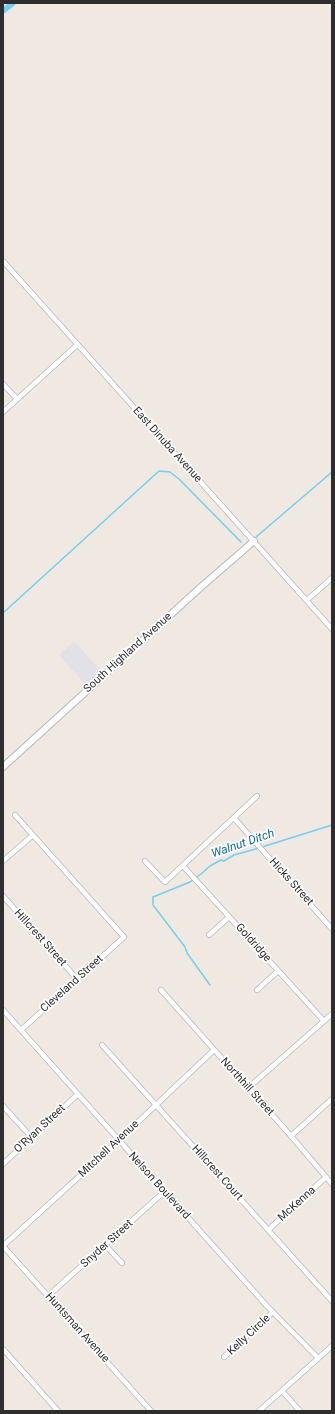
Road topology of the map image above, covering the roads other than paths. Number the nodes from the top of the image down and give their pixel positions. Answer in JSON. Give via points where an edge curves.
{"nodes":[{"id":1,"x":3,"y":261,"type":"edge"},
{"id":2,"x":77,"y":345,"type":"junction"},
{"id":3,"x":3,"y":384,"type":"edge"},
{"id":4,"x":17,"y":399,"type":"junction"},
{"id":5,"x":3,"y":412,"type":"edge"},
{"id":6,"x":254,"y":541,"type":"junction"},
{"id":7,"x":332,"y":578,"type":"edge"},
{"id":8,"x":307,"y":600,"type":"junction"},
{"id":9,"x":332,"y":629,"type":"edge"},
{"id":10,"x":3,"y":767,"type":"edge"},
{"id":11,"x":257,"y":796,"type":"dead end"},
{"id":12,"x":14,"y":815,"type":"dead end"},
{"id":13,"x":234,"y":818,"type":"junction"},
{"id":14,"x":33,"y":835,"type":"junction"},
{"id":15,"x":3,"y":861,"type":"edge"},
{"id":16,"x":145,"y":861,"type":"dead end"},
{"id":17,"x":183,"y":866,"type":"junction"},
{"id":18,"x":3,"y":896,"type":"edge"},
{"id":19,"x":229,"y":917,"type":"junction"},
{"id":20,"x":332,"y":929,"type":"edge"},
{"id":21,"x":208,"y":935,"type":"dead end"},
{"id":22,"x":278,"y":971,"type":"junction"},
{"id":23,"x":77,"y":979,"type":"junction"},
{"id":24,"x":161,"y":990,"type":"dead end"},
{"id":25,"x":256,"y":990,"type":"dead end"},
{"id":26,"x":3,"y":1010,"type":"edge"},
{"id":27,"x":332,"y":1014,"type":"edge"},
{"id":28,"x":323,"y":1020,"type":"junction"},
{"id":29,"x":21,"y":1030,"type":"junction"},
{"id":30,"x":102,"y":1045,"type":"dead end"},
{"id":31,"x":214,"y":1050,"type":"junction"},
{"id":32,"x":248,"y":1088,"type":"junction"},
{"id":33,"x":78,"y":1094,"type":"junction"},
{"id":34,"x":332,"y":1099,"type":"edge"},
{"id":35,"x":155,"y":1105,"type":"junction"},
{"id":36,"x":3,"y":1106,"type":"edge"},
{"id":37,"x":291,"y":1136,"type":"junction"},
{"id":38,"x":32,"y":1138,"type":"junction"},
{"id":39,"x":119,"y":1140,"type":"junction"},
{"id":40,"x":3,"y":1164,"type":"edge"},
{"id":41,"x":326,"y":1177,"type":"junction"},
{"id":42,"x":332,"y":1184,"type":"edge"},
{"id":43,"x":165,"y":1191,"type":"junction"},
{"id":44,"x":268,"y":1230,"type":"junction"},
{"id":45,"x":105,"y":1244,"type":"junction"},
{"id":46,"x":3,"y":1246,"type":"edge"},
{"id":47,"x":122,"y":1264,"type":"dead end"},
{"id":48,"x":48,"y":1296,"type":"junction"},
{"id":49,"x":332,"y":1301,"type":"edge"},
{"id":50,"x":273,"y":1312,"type":"junction"},
{"id":51,"x":332,"y":1346,"type":"edge"},
{"id":52,"x":3,"y":1349,"type":"edge"},
{"id":53,"x":224,"y":1357,"type":"dead end"},
{"id":54,"x":318,"y":1358,"type":"junction"},
{"id":55,"x":282,"y":1391,"type":"junction"},
{"id":56,"x":58,"y":1411,"type":"edge"},
{"id":57,"x":151,"y":1411,"type":"edge"},
{"id":58,"x":259,"y":1411,"type":"edge"},
{"id":59,"x":300,"y":1411,"type":"edge"}],
"edges":[{"from":1,"to":2,"type":"street","name":"East Dinuba Avenue"},
{"from":2,"to":4,"type":"street"},
{"from":2,"to":6,"type":"street","name":"East Dinuba Avenue"},
{"from":3,"to":4,"type":"street"},
{"from":4,"to":5,"type":"street"},
{"from":6,"to":8,"type":"street","name":"East Dinuba Avenue"},
{"from":6,"to":10,"type":"street","name":"South Highland Avenue"},
{"from":7,"to":8,"type":"street"},
{"from":8,"to":9,"type":"street","name":"East Dinuba Avenue"},
{"from":11,"to":13,"type":"street"},
{"from":12,"to":14,"type":"street"},
{"from":13,"to":17,"type":"street"},
{"from":13,"to":20,"type":"street","name":"Hicks Street"},
{"from":14,"to":15,"type":"street"},
{"from":14,"to":23,"type":"street","name":"Cleveland Street","via":[[124,937]]},
{"from":16,"to":17,"type":"street","via":[[165,882]]},
{"from":17,"to":19,"type":"street","name":"Goldridge"},
{"from":18,"to":23,"type":"street","name":"Hillcrest Street"},
{"from":19,"to":21,"type":"street"},
{"from":19,"to":22,"type":"street","name":"Goldridge"},
{"from":22,"to":25,"type":"street"},
{"from":22,"to":28,"type":"street","name":"Goldridge"},
{"from":23,"to":29,"type":"street","name":"Cleveland Street"},
{"from":24,"to":31,"type":"street","name":"Northhill Street"},
{"from":26,"to":29,"type":"street","name":"Nelson Boulevard"},
{"from":27,"to":28,"type":"street"},
{"from":28,"to":32,"type":"street"},
{"from":29,"to":33,"type":"street","name":"Nelson Boulevard"},
{"from":30,"to":35,"type":"street","name":"Hillcrest Court"},
{"from":31,"to":32,"type":"street","name":"Northhill Street"},
{"from":31,"to":35,"type":"street","name":"Mitchell Avenue"},
{"from":32,"to":37,"type":"street","name":"Northhill Street"},
{"from":33,"to":38,"type":"street","name":"O'Ryan Street"},
{"from":33,"to":39,"type":"street","name":"Nelson Boulevard"},
{"from":34,"to":37,"type":"street"},
{"from":35,"to":39,"type":"street","name":"Mitchell Avenue"},
{"from":35,"to":44,"type":"street","name":"Hillcrest Court"},
{"from":36,"to":38,"type":"street"},
{"from":37,"to":41,"type":"street","name":"Northhill Street"},
{"from":38,"to":40,"type":"street","name":"O'Ryan Street"},
{"from":39,"to":43,"type":"street","name":"Nelson Boulevard"},
{"from":39,"to":46,"type":"street","name":"Mitchell Avenue"},
{"from":41,"to":42,"type":"street","name":"Northhill Street"},
{"from":41,"to":44,"type":"street","name":"McKenna"},
{"from":43,"to":45,"type":"street","name":"Snyder Street"},
{"from":43,"to":50,"type":"street","name":"Nelson Boulevard"},
{"from":44,"to":49,"type":"street","name":"Hillcrest Court"},
{"from":45,"to":47,"type":"street"},
{"from":45,"to":48,"type":"street","name":"Snyder Street"},
{"from":46,"to":48,"type":"street","name":"Huntsman Avenue"},
{"from":48,"to":57,"type":"street","name":"Huntsman Avenue"},
{"from":50,"to":53,"type":"street","name":"Kelly Circle"},
{"from":50,"to":54,"type":"street","name":"Nelson Boulevard"},
{"from":51,"to":54,"type":"street"},
{"from":52,"to":56,"type":"street"},
{"from":54,"to":55,"type":"street"},
{"from":55,"to":58,"type":"street"},
{"from":55,"to":59,"type":"street"}]}
